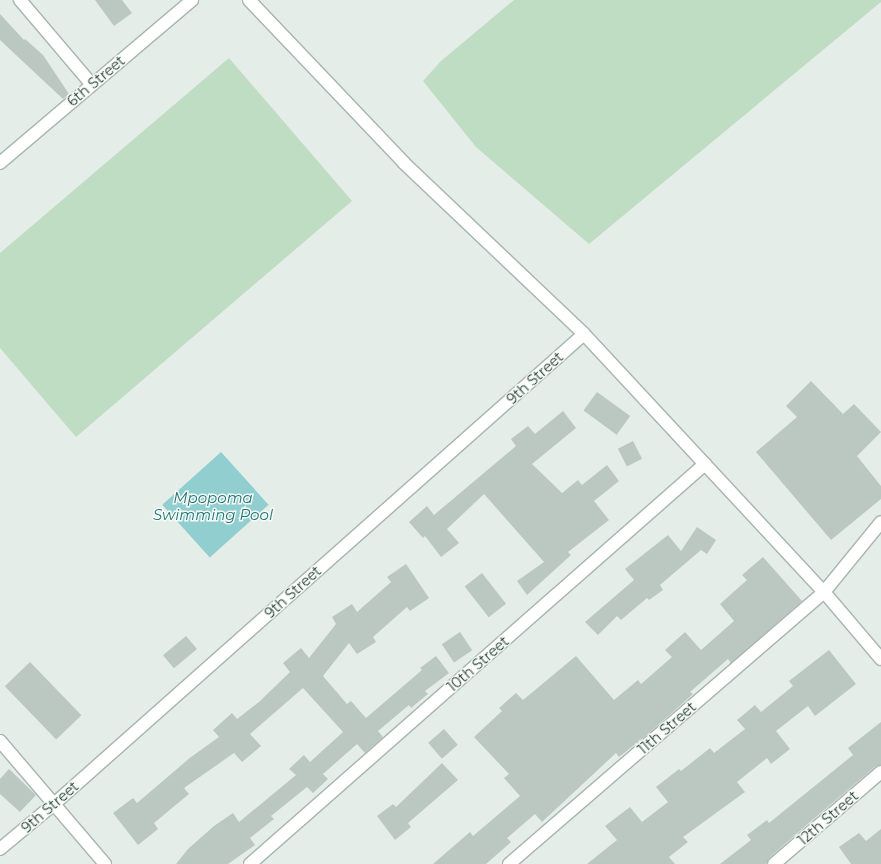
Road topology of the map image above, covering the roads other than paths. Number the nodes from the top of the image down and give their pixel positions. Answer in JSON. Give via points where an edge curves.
{"nodes":[{"id":1,"x":20,"y":0,"type":"edge"},
{"id":2,"x":192,"y":0,"type":"edge"},
{"id":3,"x":249,"y":0,"type":"edge"},
{"id":4,"x":92,"y":85,"type":"junction"},
{"id":5,"x":0,"y":163,"type":"edge"},
{"id":6,"x":584,"y":334,"type":"junction"},
{"id":7,"x":705,"y":464,"type":"junction"},
{"id":8,"x":881,"y":522,"type":"edge"},
{"id":9,"x":824,"y":592,"type":"junction"},
{"id":10,"x":881,"y":659,"type":"edge"},
{"id":11,"x":0,"y":740,"type":"edge"},
{"id":12,"x":881,"y":772,"type":"edge"},
{"id":13,"x":54,"y":804,"type":"junction"},
{"id":14,"x":0,"y":849,"type":"edge"},
{"id":15,"x":105,"y":864,"type":"edge"},
{"id":16,"x":250,"y":864,"type":"edge"},
{"id":17,"x":509,"y":864,"type":"edge"},
{"id":18,"x":774,"y":864,"type":"edge"}],
"edges":[{"from":1,"to":4,"type":"street"},
{"from":2,"to":4,"type":"street","name":"6th Street"},
{"from":3,"to":6,"type":"street","via":[[404,163]]},
{"from":4,"to":5,"type":"street","name":"6th Street"},
{"from":6,"to":7,"type":"street"},
{"from":6,"to":13,"type":"street","name":"9th Street"},
{"from":7,"to":9,"type":"street"},
{"from":7,"to":16,"type":"street","name":"10th Street"},
{"from":8,"to":9,"type":"street","name":"11th Street"},
{"from":9,"to":10,"type":"street"},
{"from":9,"to":17,"type":"street","name":"11th Street"},
{"from":11,"to":13,"type":"street"},
{"from":12,"to":18,"type":"street","name":"12th Street"},
{"from":13,"to":14,"type":"street","name":"9th Street"},
{"from":13,"to":15,"type":"street"}]}
